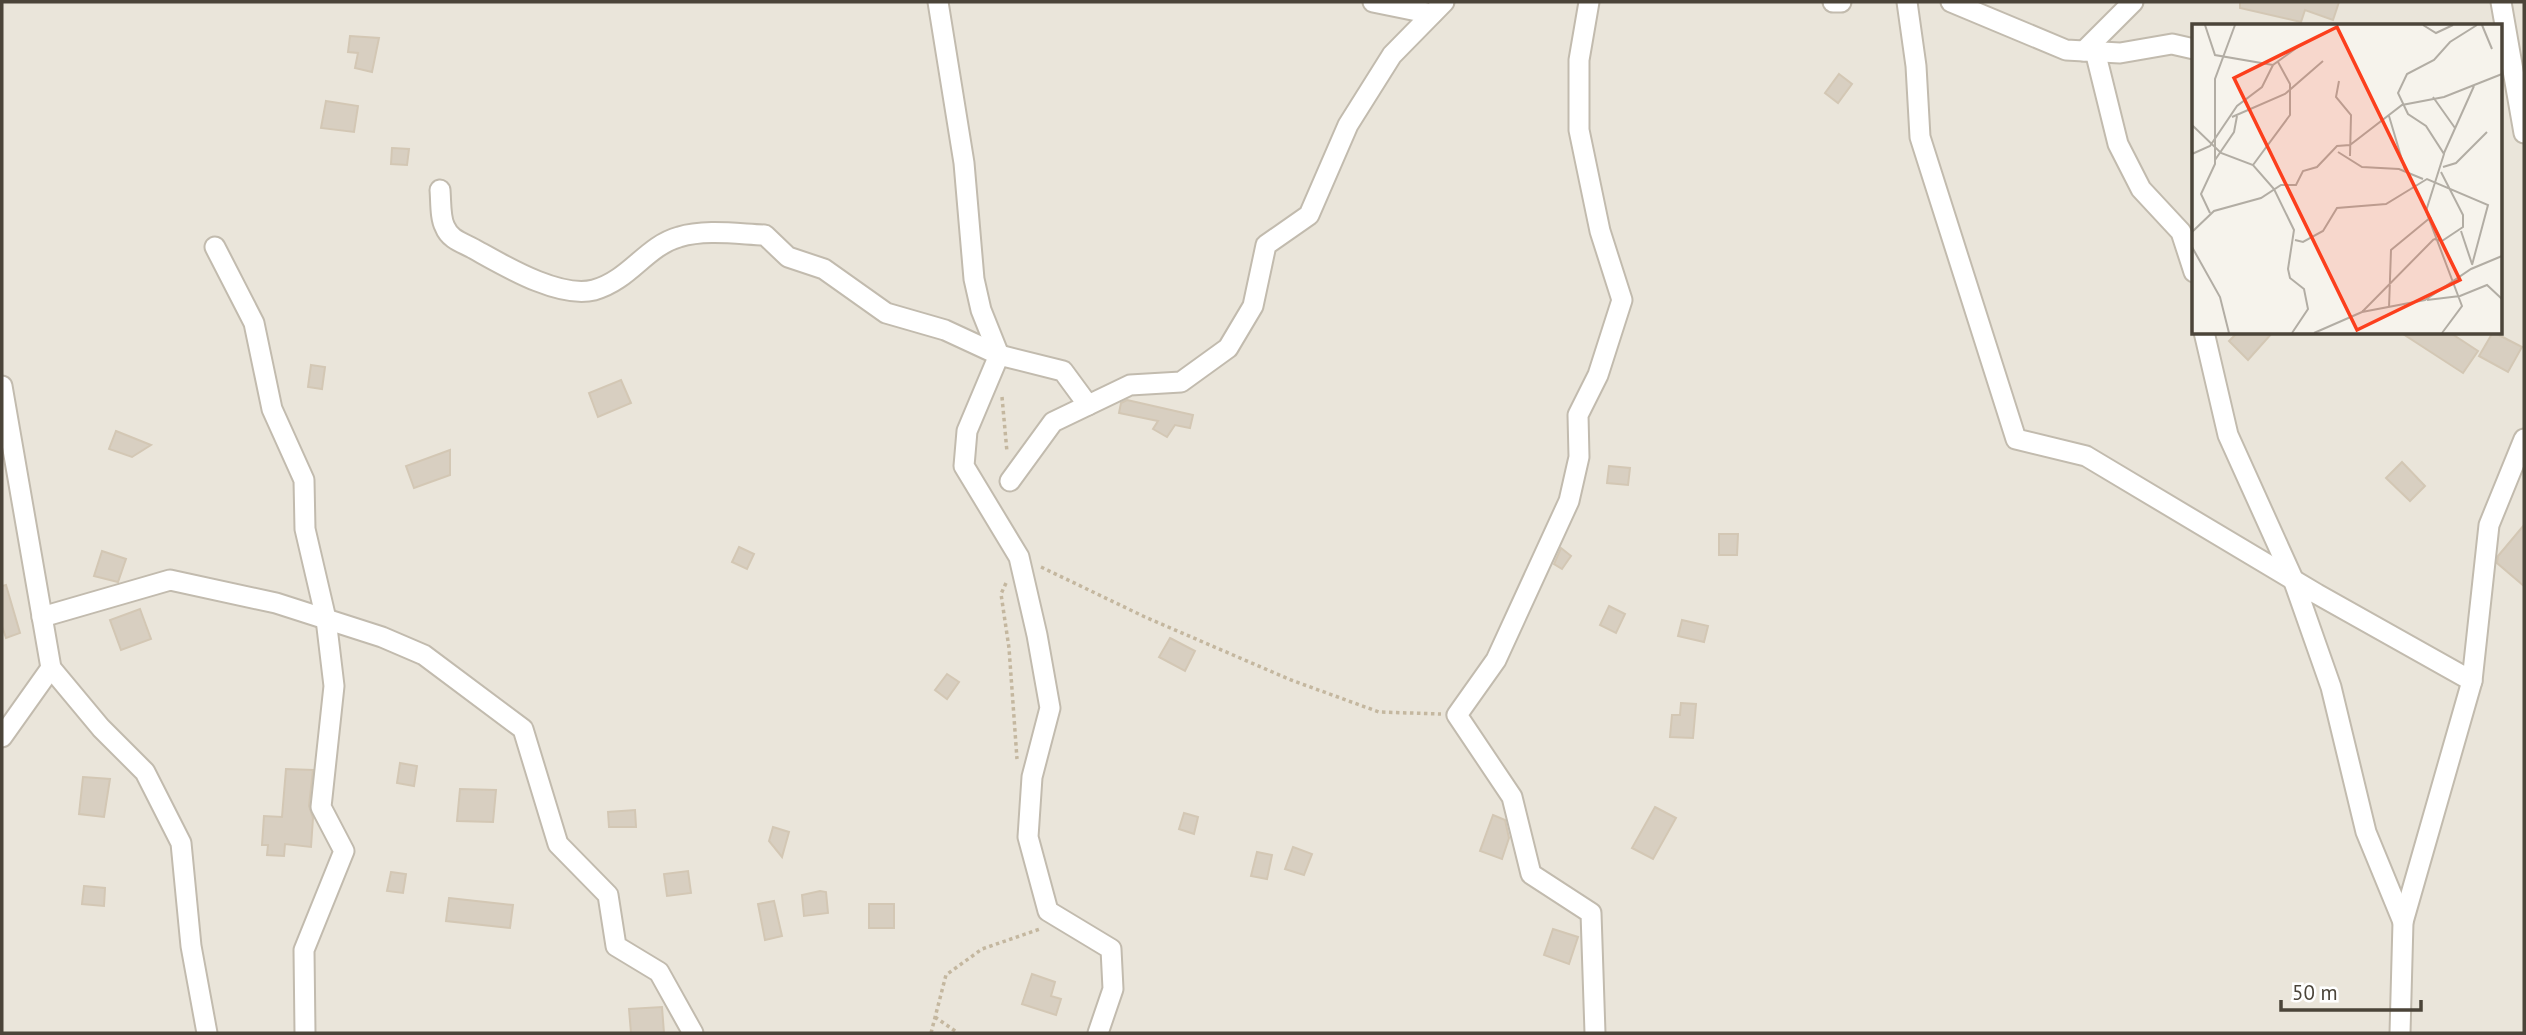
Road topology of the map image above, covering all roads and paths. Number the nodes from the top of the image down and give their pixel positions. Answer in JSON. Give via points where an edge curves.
{"nodes":[{"id":1,"x":938,"y":2,"type":"edge"},
{"id":2,"x":1373,"y":2,"type":"edge"},
{"id":3,"x":1590,"y":2,"type":"edge"},
{"id":4,"x":1833,"y":2,"type":"edge"},
{"id":5,"x":1841,"y":2,"type":"edge"},
{"id":6,"x":1907,"y":2,"type":"edge"},
{"id":7,"x":1951,"y":2,"type":"edge"},
{"id":8,"x":2133,"y":2,"type":"edge"},
{"id":9,"x":2501,"y":2,"type":"edge"},
{"id":10,"x":1438,"y":8,"type":"edge"},
{"id":11,"x":2192,"y":49,"type":"edge"},
{"id":12,"x":2089,"y":51,"type":"junction"},
{"id":13,"x":2512,"y":58,"type":"edge"},
{"id":14,"x":2524,"y":133,"type":"edge"},
{"id":15,"x":440,"y":190,"type":"dead end"},
{"id":16,"x":215,"y":247,"type":"dead end"},
{"id":17,"x":2192,"y":269,"type":"edge"},
{"id":18,"x":2204,"y":334,"type":"edge"},
{"id":19,"x":999,"y":355,"type":"junction"},
{"id":20,"x":2,"y":386,"type":"edge"},
{"id":21,"x":1002,"y":393,"type":"dead end"},
{"id":22,"x":1088,"y":405,"type":"junction"},
{"id":23,"x":2524,"y":439,"type":"edge"},
{"id":24,"x":1010,"y":481,"type":"joint"},
{"id":25,"x":1019,"y":557,"type":"junction"},
{"id":26,"x":2293,"y":579,"type":"junction"},
{"id":27,"x":42,"y":617,"type":"junction"},
{"id":28,"x":326,"y":620,"type":"junction"},
{"id":29,"x":51,"y":668,"type":"junction"},
{"id":30,"x":2472,"y":681,"type":"junction"},
{"id":31,"x":1457,"y":715,"type":"junction"},
{"id":32,"x":2,"y":737,"type":"edge"},
{"id":33,"x":1017,"y":764,"type":"dead end"},
{"id":34,"x":1058,"y":918,"type":"junction"},
{"id":35,"x":2403,"y":922,"type":"junction"},
{"id":36,"x":935,"y":1017,"type":"junction"},
{"id":37,"x":207,"y":1033,"type":"edge"},
{"id":38,"x":305,"y":1033,"type":"edge"},
{"id":39,"x":693,"y":1033,"type":"edge"},
{"id":40,"x":930,"y":1033,"type":"edge"},
{"id":41,"x":958,"y":1033,"type":"edge"},
{"id":42,"x":1098,"y":1033,"type":"edge"},
{"id":43,"x":1595,"y":1033,"type":"edge"},
{"id":44,"x":2400,"y":1033,"type":"edge"}],
"edges":[{"from":1,"to":19,"type":"street","via":[[964,163],[974,279]]},
{"from":2,"to":10,"type":"street"},
{"from":3,"to":31,"type":"street","via":[[1579,60],[1579,130],[1600,231],[1622,300],[1598,375],[1578,415],[1579,457],[1569,501],[1496,660]]},
{"from":4,"to":5,"type":"street"},
{"from":6,"to":26,"type":"street","via":[[1920,137],[2016,439],[2086,456]]},
{"from":7,"to":12,"type":"street","via":[[2066,50]]},
{"from":8,"to":12,"type":"street"},
{"from":9,"to":13,"type":"street"},
{"from":10,"to":22,"type":"street","via":[[1392,55],[1348,125],[1310,215],[1266,245],[1253,306],[1228,348],[1181,382],[1130,385]]},
{"from":11,"to":12,"type":"street","via":[[2172,44],[2120,53]]},
{"from":12,"to":17,"type":"street","via":[[2118,144],[2141,189],[2181,232]]},
{"from":13,"to":14,"type":"street"},
{"from":15,"to":19,"type":"street","via":[[444,227],[453,238],[503,267],[559,288],[591,291],[621,279],[648,254],[678,237],[765,235],[788,257],[824,269],[886,313],[945,330]]},
{"from":16,"to":28,"type":"street","via":[[254,323],[271,409],[304,480],[305,529]]},
{"from":18,"to":26,"type":"street","via":[[2228,435]]},
{"from":19,"to":22,"type":"street","via":[[1063,370]]},
{"from":19,"to":25,"type":"street","via":[[967,431],[964,466]]},
{"from":20,"to":27,"type":"street"},
{"from":21,"to":24,"type":"path"},
{"from":22,"to":24,"type":"street","via":[[1053,422]]},
{"from":23,"to":30,"type":"street","via":[[2489,525]]},
{"from":25,"to":31,"type":"path","via":[[1157,623],[1379,712]]},
{"from":25,"to":33,"type":"path","via":[[1001,594]]},
{"from":25,"to":34,"type":"street","via":[[1050,708],[1032,777],[1028,837],[1048,911]]},
{"from":26,"to":30,"type":"street"},
{"from":26,"to":35,"type":"street","via":[[2331,687],[2366,832]]},
{"from":27,"to":28,"type":"street","via":[[170,580],[276,603]]},
{"from":27,"to":29,"type":"street"},
{"from":28,"to":38,"type":"street","via":[[334,687],[321,807],[344,852],[304,950]]},
{"from":28,"to":39,"type":"street","via":[[424,655],[523,729],[558,844],[608,895],[616,946],[659,972]]},
{"from":29,"to":32,"type":"street"},
{"from":29,"to":37,"type":"street","via":[[145,772],[181,843],[191,946]]},
{"from":30,"to":35,"type":"street"},
{"from":31,"to":43,"type":"street","via":[[1512,797],[1531,874],[1591,914]]},
{"from":34,"to":36,"type":"path","via":[[1032,933],[982,949],[946,975]]},
{"from":34,"to":42,"type":"street","via":[[1111,949],[1113,989]]},
{"from":35,"to":44,"type":"street"},
{"from":36,"to":40,"type":"path"},
{"from":36,"to":41,"type":"path"}]}
